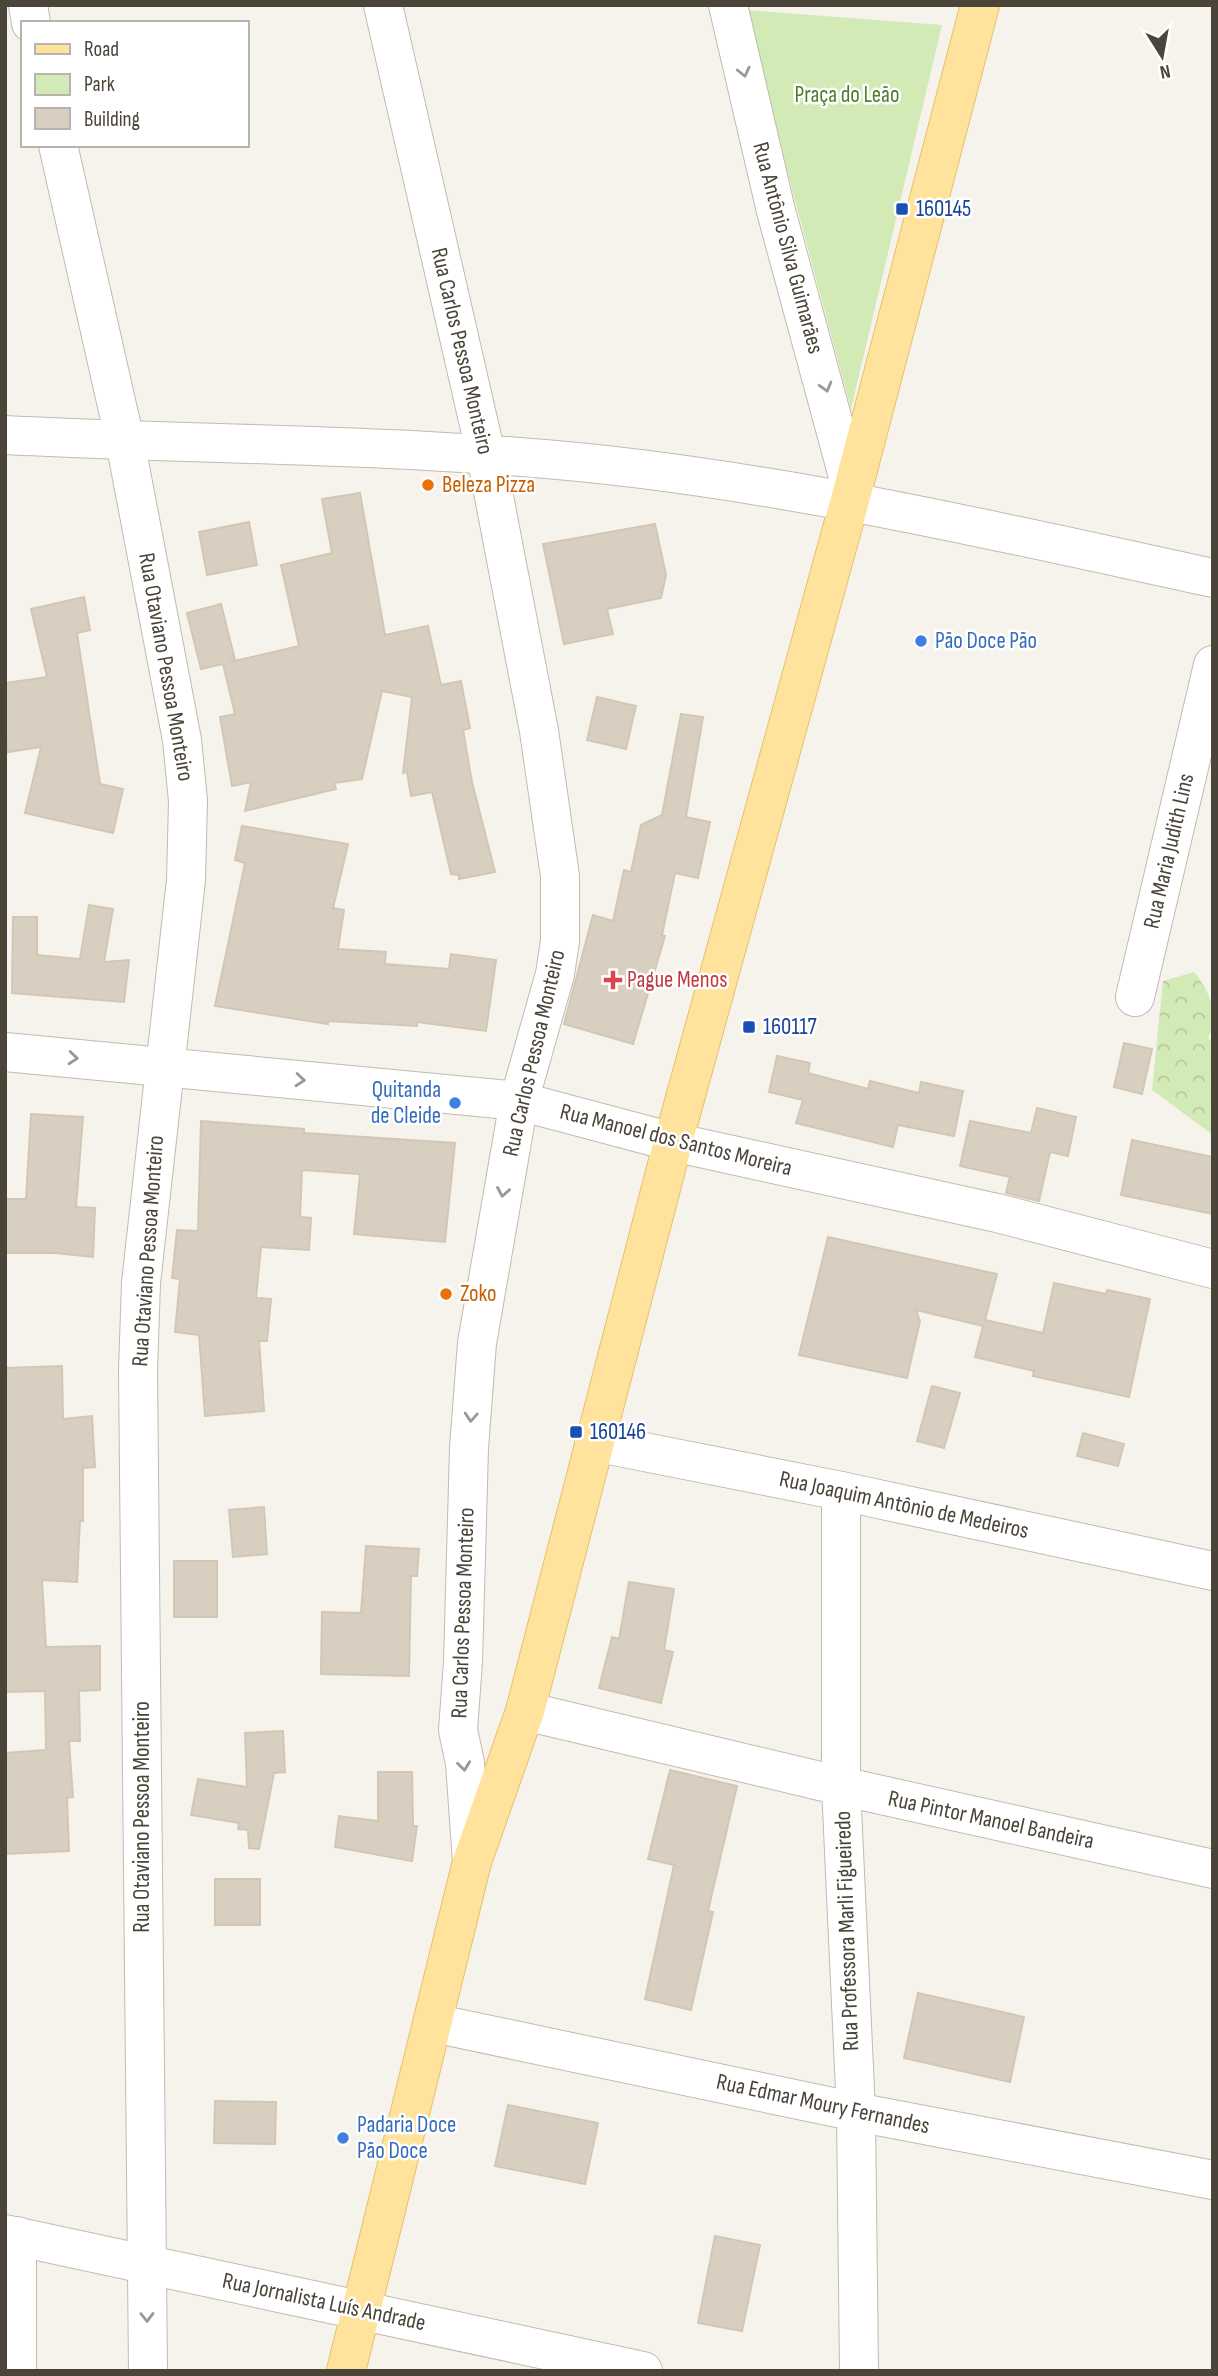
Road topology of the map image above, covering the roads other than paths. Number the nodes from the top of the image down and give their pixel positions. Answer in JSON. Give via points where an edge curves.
{"nodes":[{"id":1,"x":383,"y":5,"type":"edge"},
{"id":2,"x":728,"y":5,"type":"edge"},
{"id":3,"x":980,"y":5,"type":"edge"},
{"id":4,"x":58,"y":147,"type":"edge"},
{"id":5,"x":5,"y":435,"type":"edge"},
{"id":6,"x":125,"y":441,"type":"junction"},
{"id":7,"x":486,"y":454,"type":"junction"},
{"id":8,"x":851,"y":495,"type":"junction"},
{"id":9,"x":1213,"y":578,"type":"edge"},
{"id":10,"x":1213,"y":665,"type":"edge"},
{"id":11,"x":1135,"y":997,"type":"dead end"},
{"id":12,"x":5,"y":1052,"type":"edge"},
{"id":13,"x":164,"y":1067,"type":"junction"},
{"id":14,"x":519,"y":1101,"type":"junction"},
{"id":15,"x":673,"y":1142,"type":"junction"},
{"id":16,"x":1213,"y":1269,"type":"edge"},
{"id":17,"x":594,"y":1443,"type":"junction"},
{"id":18,"x":841,"y":1491,"type":"junction"},
{"id":19,"x":1213,"y":1571,"type":"edge"},
{"id":20,"x":525,"y":1711,"type":"junction"},
{"id":21,"x":841,"y":1787,"type":"junction"},
{"id":22,"x":472,"y":1862,"type":"junction"},
{"id":23,"x":1213,"y":1869,"type":"edge"},
{"id":24,"x":433,"y":2023,"type":"junction"},
{"id":25,"x":856,"y":2112,"type":"junction"},
{"id":26,"x":1213,"y":2180,"type":"edge"},
{"id":27,"x":11,"y":2235,"type":"edge"},
{"id":28,"x":145,"y":2263,"type":"junction"},
{"id":29,"x":363,"y":2311,"type":"junction"},
{"id":30,"x":17,"y":2371,"type":"edge"},
{"id":31,"x":148,"y":2371,"type":"edge"},
{"id":32,"x":345,"y":2371,"type":"edge"},
{"id":33,"x":643,"y":2371,"type":"edge"},
{"id":34,"x":859,"y":2371,"type":"edge"}],
"edges":[{"from":1,"to":7,"type":"street","name":"Rua Carlos Pessoa Monteiro"},
{"from":2,"to":8,"type":"street","name":"Rua Antônio Silva Guimarães","one_way":true,"via":[[776,211]]},
{"from":3,"to":8,"type":"main road"},
{"from":4,"to":6,"type":"street","name":"Rua Otaviano Pessoa Monteiro"},
{"from":5,"to":6,"type":"street"},
{"from":6,"to":7,"type":"street"},
{"from":6,"to":13,"type":"street","name":"Rua Otaviano Pessoa Monteiro","via":[[182,740],[188,801],[186,880]]},
{"from":7,"to":8,"type":"street"},
{"from":7,"to":14,"type":"street","name":"Rua Carlos Pessoa Monteiro","via":[[539,731],[560,876],[555,974]]},
{"from":8,"to":9,"type":"street"},
{"from":8,"to":15,"type":"main road"},
{"from":10,"to":11,"type":"street","name":"Rua Maria Judith Lins"},
{"from":12,"to":13,"type":"street","name":"Rua Manoel dos Santos Moreira","one_way":true},
{"from":13,"to":14,"type":"street","name":"Rua Manoel dos Santos Moreira","one_way":true},
{"from":13,"to":28,"type":"street","name":"Rua Otaviano Pessoa Monteiro","via":[[141,1283],[138,1370]]},
{"from":14,"to":15,"type":"street","name":"Rua Manoel dos Santos Moreira"},
{"from":14,"to":22,"type":"street","name":"Rua Carlos Pessoa Monteiro","one_way":true,"via":[[483,1298],[469,1448],[458,1730]]},
{"from":15,"to":16,"type":"street","name":"Rua Manoel dos Santos Moreira","via":[[997,1213]]},
{"from":15,"to":17,"type":"main road"},
{"from":17,"to":18,"type":"street","name":"Rua Joaquim Antônio de Medeiros"},
{"from":17,"to":20,"type":"main road"},
{"from":18,"to":19,"type":"street","name":"Rua Joaquim Antônio de Medeiros"},
{"from":18,"to":21,"type":"street","name":"Rua Professora Marli Figueiredo"},
{"from":20,"to":21,"type":"street","name":"Rua Pintor Manoel Bandeira"},
{"from":20,"to":22,"type":"main road"},
{"from":21,"to":23,"type":"street","name":"Rua Pintor Manoel Bandeira"},
{"from":21,"to":25,"type":"street","name":"Rua Professora Marli Figueiredo"},
{"from":22,"to":24,"type":"main road"},
{"from":24,"to":25,"type":"street","name":"Rua Edmar Moury Fernandes"},
{"from":24,"to":29,"type":"main road"},
{"from":25,"to":26,"type":"street","name":"Rua Edmar Moury Fernandes"},
{"from":25,"to":34,"type":"street","name":"Rua Professora Marli Figueiredo"},
{"from":27,"to":28,"type":"street","name":"Rua Jornalista Luís Andrade"},
{"from":27,"to":30,"type":"street"},
{"from":28,"to":29,"type":"street","name":"Rua Jornalista Luís Andrade"},
{"from":28,"to":31,"type":"street","name":"Rua Otaviano Pessoa Monteiro","one_way":true},
{"from":29,"to":32,"type":"main road"},
{"from":29,"to":33,"type":"street","name":"Rua Jornalista Luís Andrade"}]}
